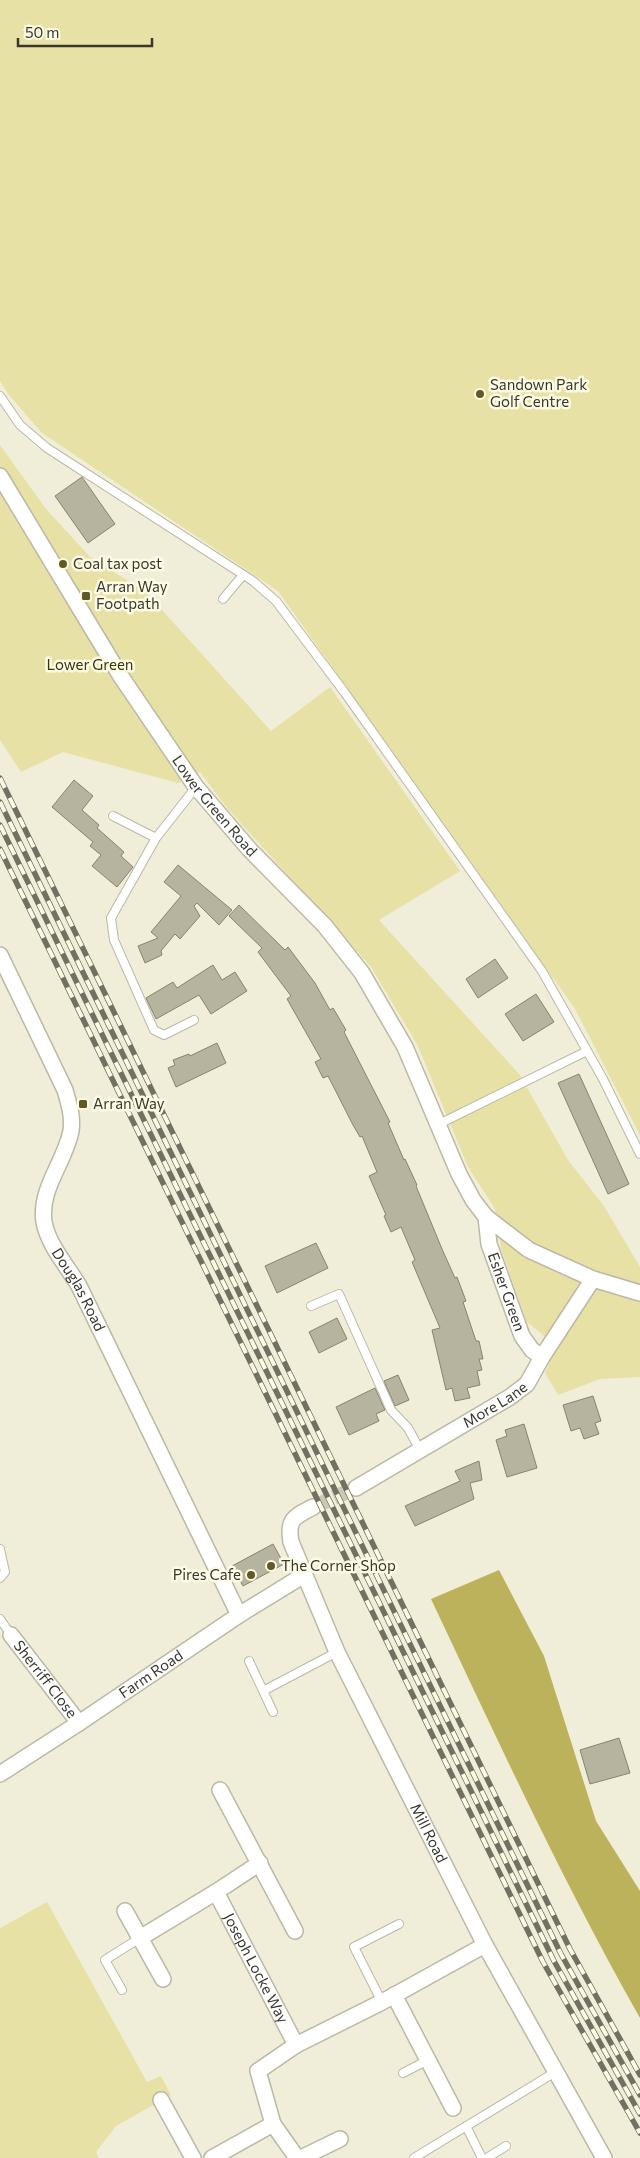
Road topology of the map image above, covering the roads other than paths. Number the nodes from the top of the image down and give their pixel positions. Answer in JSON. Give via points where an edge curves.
{"nodes":[{"id":1,"x":0,"y":396,"type":"edge"},
{"id":2,"x":0,"y":476,"type":"edge"},
{"id":3,"x":243,"y":576,"type":"junction"},
{"id":4,"x":223,"y":599,"type":"dead end"},
{"id":5,"x":196,"y":787,"type":"junction"},
{"id":6,"x":113,"y":816,"type":"dead end"},
{"id":7,"x":156,"y":838,"type":"junction"},
{"id":8,"x":0,"y":955,"type":"edge"},
{"id":9,"x":194,"y":1020,"type":"dead end"},
{"id":10,"x":587,"y":1050,"type":"junction"},
{"id":11,"x":439,"y":1124,"type":"junction"},
{"id":12,"x":640,"y":1154,"type":"edge"},
{"id":13,"x":486,"y":1217,"type":"junction"},
{"id":14,"x":593,"y":1279,"type":"junction"},
{"id":15,"x":640,"y":1293,"type":"edge"},
{"id":16,"x":311,"y":1306,"type":"dead end"},
{"id":17,"x":542,"y":1358,"type":"junction"},
{"id":18,"x":420,"y":1450,"type":"junction"},
{"id":19,"x":356,"y":1488,"type":"tunnel mouth"},
{"id":20,"x":313,"y":1507,"type":"tunnel mouth"},
{"id":21,"x":0,"y":1549,"type":"edge"},
{"id":22,"x":304,"y":1575,"type":"junction"},
{"id":23,"x":0,"y":1578,"type":"edge"},
{"id":24,"x":239,"y":1615,"type":"junction"},
{"id":25,"x":0,"y":1619,"type":"edge"},
{"id":26,"x":11,"y":1635,"type":"joint"},
{"id":27,"x":337,"y":1652,"type":"junction"},
{"id":28,"x":249,"y":1661,"type":"dead end"},
{"id":29,"x":263,"y":1691,"type":"junction"},
{"id":30,"x":273,"y":1712,"type":"dead end"},
{"id":31,"x":80,"y":1723,"type":"junction"},
{"id":32,"x":0,"y":1774,"type":"edge"},
{"id":33,"x":220,"y":1790,"type":"dead end"},
{"id":34,"x":260,"y":1863,"type":"junction"},
{"id":35,"x":216,"y":1892,"type":"junction"},
{"id":36,"x":125,"y":1912,"type":"dead end"},
{"id":37,"x":399,"y":1924,"type":"dead end"},
{"id":38,"x":295,"y":1931,"type":"dead end"},
{"id":39,"x":140,"y":1938,"type":"junction"},
{"id":40,"x":485,"y":1945,"type":"junction"},
{"id":41,"x":163,"y":1978,"type":"dead end"},
{"id":42,"x":122,"y":1990,"type":"dead end"},
{"id":43,"x":388,"y":1998,"type":"junction"},
{"id":44,"x":296,"y":2045,"type":"junction"},
{"id":45,"x":428,"y":2060,"type":"junction"},
{"id":46,"x":557,"y":2071,"type":"junction"},
{"id":47,"x":403,"y":2072,"type":"dead end"},
{"id":48,"x":161,"y":2100,"type":"dead end"},
{"id":49,"x":453,"y":2108,"type":"dead end"},
{"id":50,"x":273,"y":2124,"type":"junction"},
{"id":51,"x":466,"y":2126,"type":"junction"},
{"id":52,"x":340,"y":2139,"type":"dead end"},
{"id":53,"x":506,"y":2146,"type":"dead end"},
{"id":54,"x":194,"y":2158,"type":"edge"},
{"id":55,"x":212,"y":2158,"type":"edge"},
{"id":56,"x":299,"y":2158,"type":"edge"},
{"id":57,"x":414,"y":2158,"type":"edge"},
{"id":58,"x":482,"y":2158,"type":"edge"},
{"id":59,"x":487,"y":2158,"type":"edge"},
{"id":60,"x":604,"y":2158,"type":"edge"}],
"edges":[{"from":1,"to":3,"type":"lane","via":[[20,425],[47,448]]},
{"from":2,"to":5,"type":"street","name":"Lower Green Road","via":[[120,675]]},
{"from":3,"to":4,"type":"lane"},
{"from":3,"to":10,"type":"lane","via":[[254,581],[276,601],[345,693],[542,970]]},
{"from":5,"to":7,"type":"lane"},
{"from":5,"to":11,"type":"street","name":"Lower Green Road","via":[[250,850],[325,926],[352,960],[384,1009]]},
{"from":6,"to":7,"type":"lane"},
{"from":7,"to":9,"type":"lane","via":[[112,918],[114,940],[154,1030],[164,1035]]},
{"from":8,"to":24,"type":"street","name":"Douglas Road","via":[[72,1111],[66,1149],[44,1205],[44,1223],[52,1243],[79,1286]]},
{"from":10,"to":11,"type":"lane"},
{"from":10,"to":12,"type":"lane"},
{"from":11,"to":13,"type":"street","via":[[459,1174]]},
{"from":13,"to":14,"type":"street","via":[[529,1250]]},
{"from":13,"to":17,"type":"street","name":"Esher Green","via":[[489,1244],[522,1336]]},
{"from":14,"to":15,"type":"street"},
{"from":14,"to":17,"type":"street","name":"More Lane"},
{"from":16,"to":18,"type":"lane","via":[[339,1294],[391,1410],[408,1428]]},
{"from":17,"to":18,"type":"street","name":"More Lane","via":[[527,1384],[510,1397]]},
{"from":18,"to":19,"type":"street","name":"More Lane"},
{"from":20,"to":22,"type":"street","name":"Mill Road","via":[[296,1516],[289,1529]]},
{"from":21,"to":23,"type":"lane","via":[[5,1572]]},
{"from":22,"to":24,"type":"street","name":"Farm Road"},
{"from":22,"to":27,"type":"street","name":"Mill Road"},
{"from":24,"to":31,"type":"street","name":"Farm Road"},
{"from":25,"to":26,"type":"lane"},
{"from":26,"to":31,"type":"street","name":"Sherriff Close"},
{"from":27,"to":29,"type":"lane"},
{"from":27,"to":40,"type":"street","name":"Mill Road"},
{"from":28,"to":29,"type":"lane"},
{"from":29,"to":30,"type":"lane"},
{"from":31,"to":32,"type":"street","name":"Farm Road"},
{"from":33,"to":34,"type":"street"},
{"from":34,"to":35,"type":"street"},
{"from":34,"to":38,"type":"street"},
{"from":35,"to":39,"type":"street"},
{"from":35,"to":44,"type":"street","name":"Joseph Locke Way"},
{"from":36,"to":39,"type":"street"},
{"from":37,"to":43,"type":"lane","via":[[354,1947]]},
{"from":39,"to":41,"type":"street"},
{"from":39,"to":42,"type":"lane","via":[[105,1960]]},
{"from":40,"to":43,"type":"street"},
{"from":40,"to":46,"type":"street","name":"Mill Road"},
{"from":43,"to":44,"type":"street"},
{"from":43,"to":45,"type":"street"},
{"from":44,"to":50,"type":"street","via":[[258,2071]]},
{"from":45,"to":47,"type":"lane"},
{"from":45,"to":49,"type":"street"},
{"from":46,"to":51,"type":"lane"},
{"from":46,"to":60,"type":"street","name":"Mill Road"},
{"from":48,"to":54,"type":"street"},
{"from":50,"to":55,"type":"street"},
{"from":50,"to":56,"type":"street"},
{"from":51,"to":57,"type":"lane"},
{"from":51,"to":58,"type":"lane"},
{"from":52,"to":56,"type":"street"},
{"from":53,"to":59,"type":"lane"}]}
